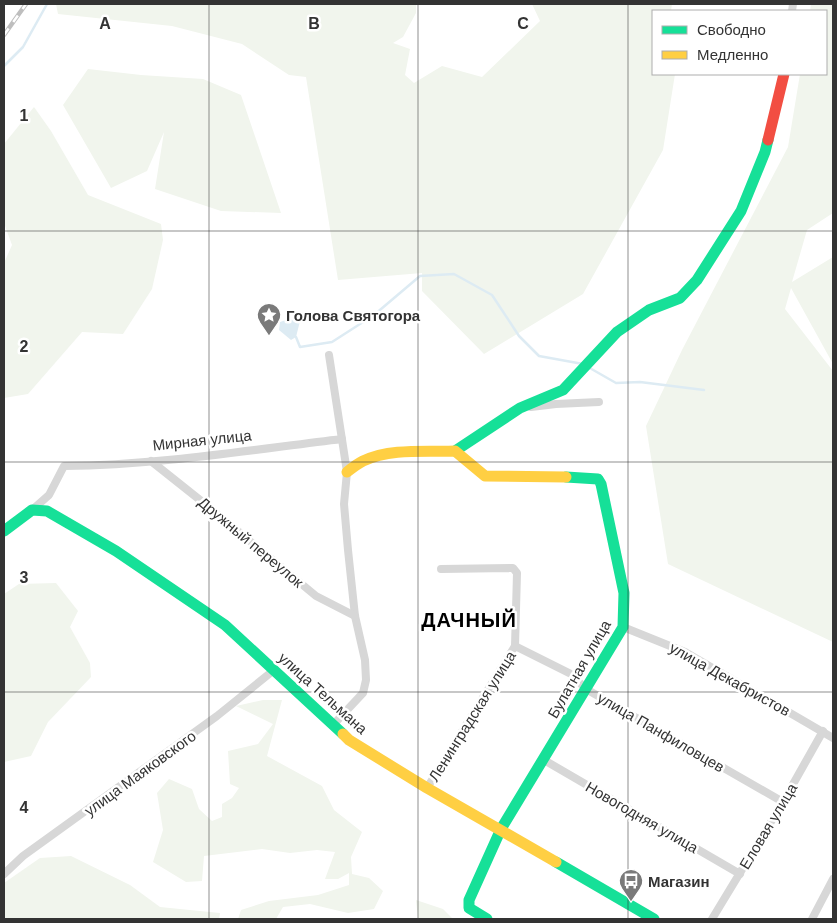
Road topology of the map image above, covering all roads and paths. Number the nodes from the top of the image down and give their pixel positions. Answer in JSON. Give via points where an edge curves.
{"nodes":[{"id":1,"x":784,"y":75,"type":"edge"},
{"id":2,"x":329,"y":355,"type":"dead end"},
{"id":3,"x":599,"y":402,"type":"dead end"},
{"id":4,"x":520,"y":408,"type":"junction"},
{"id":5,"x":342,"y":439,"type":"junction"},
{"id":6,"x":455,"y":452,"type":"junction"},
{"id":7,"x":152,"y":461,"type":"junction"},
{"id":8,"x":348,"y":472,"type":"junction"},
{"id":9,"x":32,"y":510,"type":"junction"},
{"id":10,"x":4,"y":531,"type":"edge"},
{"id":11,"x":441,"y":568,"type":"dead end"},
{"id":12,"x":356,"y":616,"type":"junction"},
{"id":13,"x":623,"y":627,"type":"junction"},
{"id":14,"x":515,"y":646,"type":"junction"},
{"id":15,"x":274,"y":670,"type":"junction"},
{"id":16,"x":586,"y":689,"type":"junction"},
{"id":17,"x":333,"y":725,"type":"junction"},
{"id":18,"x":823,"y":731,"type":"junction"},
{"id":19,"x":833,"y":738,"type":"edge"},
{"id":20,"x":544,"y":760,"type":"junction"},
{"id":21,"x":427,"y":788,"type":"junction"},
{"id":22,"x":783,"y":802,"type":"junction"},
{"id":23,"x":501,"y":829,"type":"junction"},
{"id":24,"x":4,"y":874,"type":"edge"},
{"id":25,"x":740,"y":874,"type":"junction"},
{"id":26,"x":833,"y":879,"type":"edge"},
{"id":27,"x":487,"y":919,"type":"edge"},
{"id":28,"x":654,"y":919,"type":"edge"},
{"id":29,"x":712,"y":919,"type":"edge"},
{"id":30,"x":812,"y":919,"type":"edge"}],
"edges":[{"from":1,"to":4,"type":"street","via":[[765,152],[741,211],[697,280],[680,298],[649,310],[617,332],[564,390]]},
{"from":2,"to":5,"type":"street"},
{"from":3,"to":4,"type":"street"},
{"from":4,"to":6,"type":"street"},
{"from":5,"to":7,"type":"street","name":"Мирная улица"},
{"from":5,"to":8,"type":"street"},
{"from":6,"to":8,"type":"street","via":[[378,456],[360,462]]},
{"from":6,"to":13,"type":"street","name":"Булатная улица","via":[[485,476],[598,478],[624,593]]},
{"from":7,"to":9,"type":"street","name":"Мирная улица","via":[[64,466],[49,495]]},
{"from":7,"to":12,"type":"street","name":"Дружный переулок","via":[[316,596]]},
{"from":8,"to":12,"type":"street","via":[[344,504]]},
{"from":9,"to":10,"type":"street"},
{"from":9,"to":15,"type":"street","name":"улица Тельмана","via":[[47,511],[116,551],[225,625]]},
{"from":11,"to":14,"type":"street","name":"Ленинградская улица","via":[[513,568],[517,573]]},
{"from":12,"to":17,"type":"street","via":[[366,680],[363,693]]},
{"from":13,"to":16,"type":"street","name":"Булатная улица"},
{"from":13,"to":18,"type":"street","name":"улица Декабристов","via":[[685,652]]},
{"from":14,"to":16,"type":"street","name":"улица Панфиловцев","via":[[571,674]]},
{"from":14,"to":21,"type":"street","name":"Ленинградская улица"},
{"from":15,"to":17,"type":"street","name":"улица Тельмана"},
{"from":15,"to":24,"type":"street","name":"улица Маяковского","via":[[217,716],[23,856]]},
{"from":16,"to":20,"type":"street","name":"Булатная улица"},
{"from":16,"to":22,"type":"street","name":"улица Панфиловцев"},
{"from":17,"to":21,"type":"street","name":"улица Тельмана","via":[[350,740]]},
{"from":18,"to":19,"type":"street","name":"улица Декабристов"},
{"from":18,"to":22,"type":"street","name":"Еловая улица"},
{"from":20,"to":23,"type":"street","name":"Булатная улица"},
{"from":20,"to":25,"type":"street","name":"Новогодняя улица"},
{"from":21,"to":23,"type":"street","name":"улица Тельмана"},
{"from":22,"to":25,"type":"street","name":"Еловая улица"},
{"from":23,"to":27,"type":"street","name":"Булатная улица","via":[[469,900],[469,908]]},
{"from":23,"to":28,"type":"street","name":"улица Тельмана"},
{"from":25,"to":29,"type":"street","name":"Еловая улица"},
{"from":26,"to":30,"type":"street"}]}
